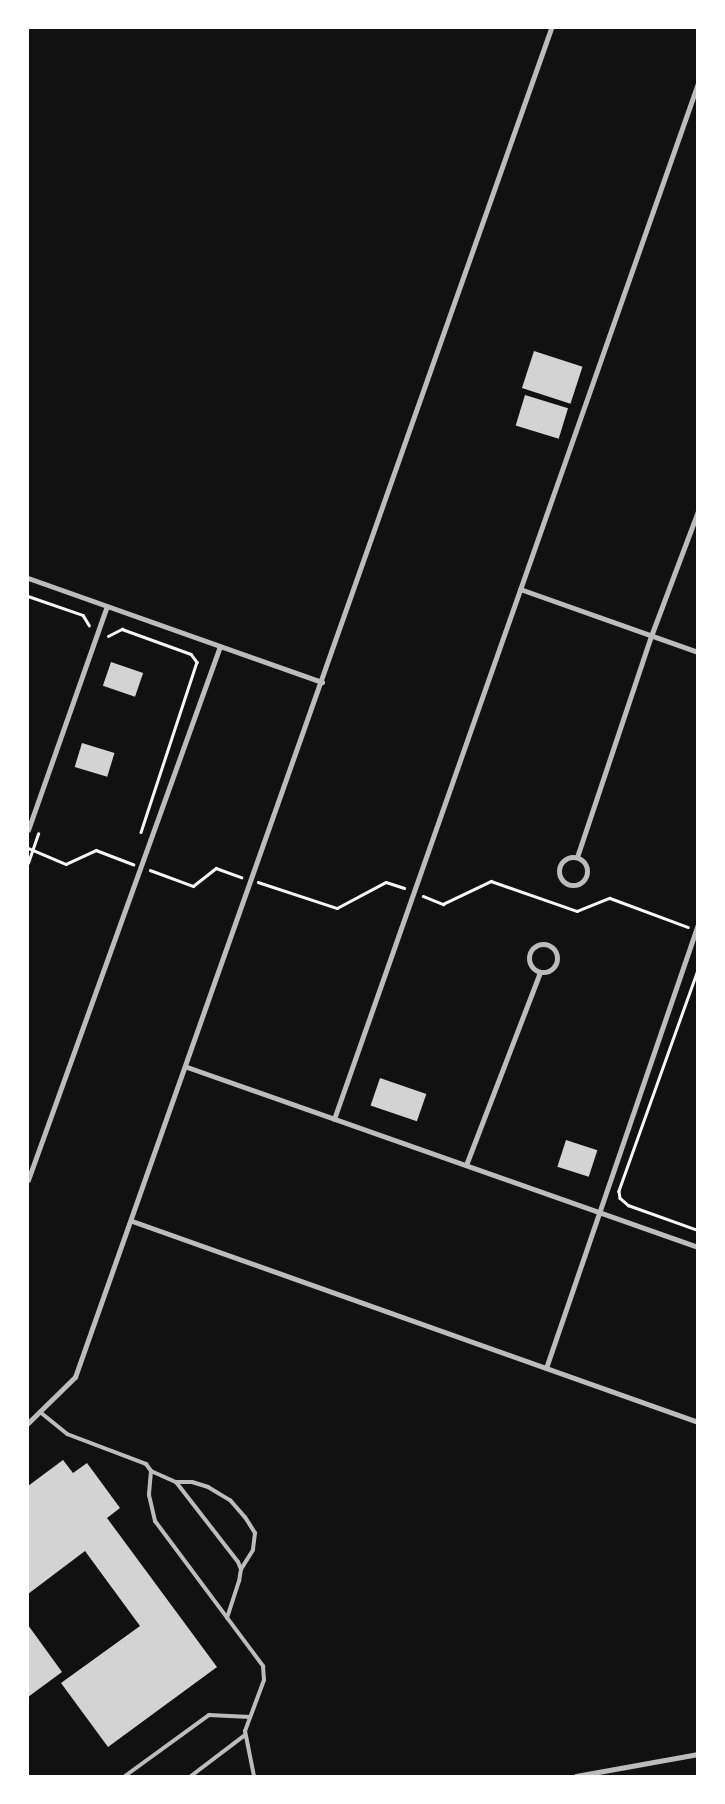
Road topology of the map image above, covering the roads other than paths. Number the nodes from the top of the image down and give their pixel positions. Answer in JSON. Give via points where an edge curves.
{"nodes":[{"id":1,"x":551,"y":28,"type":"edge"},
{"id":2,"x":698,"y":83,"type":"edge"},
{"id":3,"x":698,"y":511,"type":"edge"},
{"id":4,"x":28,"y":578,"type":"edge"},
{"id":5,"x":520,"y":589,"type":"junction"},
{"id":6,"x":106,"y":608,"type":"junction"},
{"id":7,"x":651,"y":636,"type":"junction"},
{"id":8,"x":220,"y":646,"type":"junction"},
{"id":9,"x":698,"y":652,"type":"edge"},
{"id":10,"x":322,"y":682,"type":"junction"},
{"id":11,"x":28,"y":830,"type":"edge"},
{"id":12,"x":576,"y":857,"type":"junction"},
{"id":13,"x":697,"y":928,"type":"edge"},
{"id":14,"x":540,"y":972,"type":"junction"},
{"id":15,"x":187,"y":1067,"type":"junction"},
{"id":16,"x":334,"y":1119,"type":"junction"},
{"id":17,"x":466,"y":1165,"type":"junction"},
{"id":18,"x":28,"y":1180,"type":"edge"},
{"id":19,"x":597,"y":1212,"type":"junction"},
{"id":20,"x":132,"y":1222,"type":"junction"},
{"id":21,"x":698,"y":1247,"type":"edge"},
{"id":22,"x":546,"y":1368,"type":"junction"},
{"id":23,"x":40,"y":1412,"type":"junction"},
{"id":24,"x":698,"y":1422,"type":"edge"},
{"id":25,"x":28,"y":1423,"type":"edge"},
{"id":26,"x":151,"y":1472,"type":"junction"},
{"id":27,"x":176,"y":1482,"type":"junction"},
{"id":28,"x":241,"y":1569,"type":"junction"},
{"id":29,"x":227,"y":1618,"type":"junction"},
{"id":30,"x":250,"y":1717,"type":"junction"},
{"id":31,"x":245,"y":1734,"type":"junction"},
{"id":32,"x":698,"y":1754,"type":"edge"},
{"id":33,"x":125,"y":1776,"type":"edge"},
{"id":34,"x":191,"y":1776,"type":"edge"},
{"id":35,"x":254,"y":1776,"type":"edge"},
{"id":36,"x":576,"y":1776,"type":"edge"}],
"edges":[{"from":1,"to":10,"type":"street"},
{"from":2,"to":5,"type":"street"},
{"from":3,"to":7,"type":"street"},
{"from":4,"to":6,"type":"street"},
{"from":5,"to":7,"type":"street"},
{"from":5,"to":16,"type":"street"},
{"from":6,"to":8,"type":"street"},
{"from":6,"to":11,"type":"street"},
{"from":7,"to":9,"type":"street"},
{"from":7,"to":12,"type":"street"},
{"from":8,"to":10,"type":"street"},
{"from":8,"to":18,"type":"street"},
{"from":10,"to":15,"type":"street"},
{"from":12,"to":12,"type":"street","via":[[586,865],[586,877],[578,885],[567,884],[559,875],[560,864],[569,857]]},
{"from":13,"to":19,"type":"street"},
{"from":14,"to":14,"type":"street","via":[[532,967],[528,956],[535,946],[545,943],[554,948],[558,957],[553,968]]},
{"from":14,"to":17,"type":"street"},
{"from":15,"to":16,"type":"street"},
{"from":15,"to":20,"type":"street"},
{"from":16,"to":17,"type":"street"},
{"from":17,"to":19,"type":"street"},
{"from":19,"to":21,"type":"street"},
{"from":19,"to":22,"type":"street"},
{"from":20,"to":22,"type":"street"},
{"from":20,"to":23,"type":"street","via":[[75,1376]]},
{"from":22,"to":24,"type":"street"},
{"from":23,"to":25,"type":"street"},
{"from":23,"to":26,"type":"lane","via":[[67,1434],[146,1464]]},
{"from":26,"to":27,"type":"lane"},
{"from":26,"to":29,"type":"lane","via":[[149,1495],[155,1521]]},
{"from":27,"to":28,"type":"lane"},
{"from":27,"to":28,"type":"lane","via":[[208,1487],[230,1500],[245,1517],[255,1533],[253,1550]]},
{"from":28,"to":29,"type":"lane"},
{"from":29,"to":30,"type":"lane","via":[[264,1666],[264,1680]]},
{"from":30,"to":31,"type":"lane"},
{"from":30,"to":33,"type":"lane","via":[[209,1715]]},
{"from":31,"to":34,"type":"lane"},
{"from":31,"to":35,"type":"lane"},
{"from":32,"to":36,"type":"street"}]}
